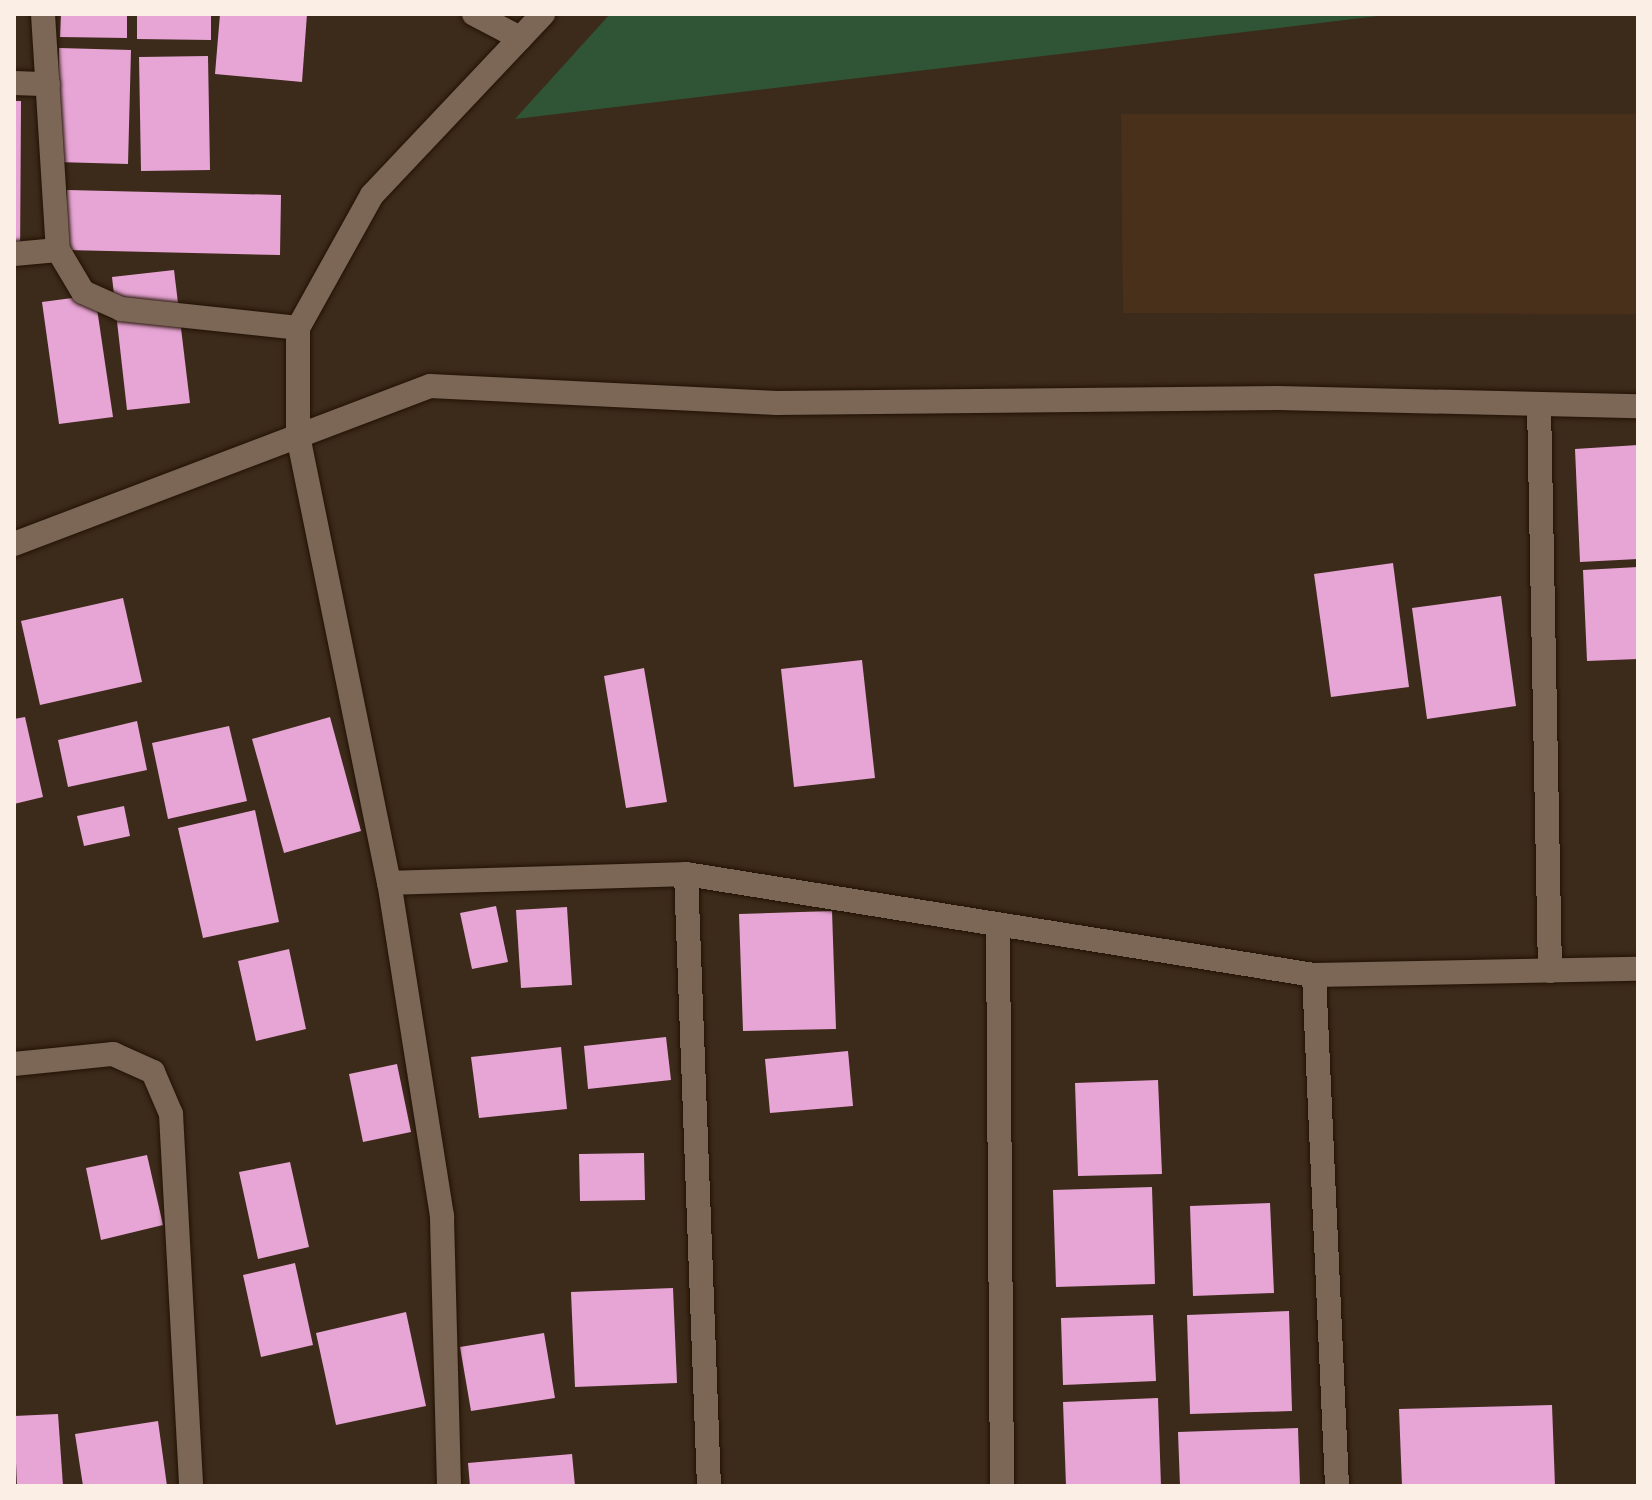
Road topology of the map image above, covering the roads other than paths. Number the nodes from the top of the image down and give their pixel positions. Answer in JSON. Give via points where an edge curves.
{"nodes":[{"id":1,"x":43,"y":14,"type":"edge"},
{"id":2,"x":474,"y":14,"type":"edge"},
{"id":3,"x":543,"y":14,"type":"edge"},
{"id":4,"x":520,"y":38,"type":"junction"},
{"id":5,"x":14,"y":83,"type":"edge"},
{"id":6,"x":48,"y":84,"type":"junction"},
{"id":7,"x":58,"y":250,"type":"junction"},
{"id":8,"x":14,"y":254,"type":"edge"},
{"id":9,"x":298,"y":328,"type":"junction"},
{"id":10,"x":1539,"y":404,"type":"junction"},
{"id":11,"x":1638,"y":406,"type":"edge"},
{"id":12,"x":298,"y":434,"type":"junction"},
{"id":13,"x":14,"y":544,"type":"edge"},
{"id":14,"x":686,"y":874,"type":"junction"},
{"id":15,"x":389,"y":883,"type":"junction"},
{"id":16,"x":998,"y":930,"type":"junction"},
{"id":17,"x":1638,"y":969,"type":"edge"},
{"id":18,"x":1550,"y":971,"type":"junction"},
{"id":19,"x":1314,"y":975,"type":"junction"},
{"id":20,"x":14,"y":1064,"type":"edge"},
{"id":21,"x":191,"y":1486,"type":"edge"},
{"id":22,"x":449,"y":1486,"type":"edge"},
{"id":23,"x":709,"y":1486,"type":"edge"},
{"id":24,"x":1002,"y":1486,"type":"edge"},
{"id":25,"x":1337,"y":1486,"type":"edge"}],
"edges":[{"from":1,"to":6,"type":"street"},
{"from":2,"to":4,"type":"street"},
{"from":3,"to":4,"type":"street"},
{"from":4,"to":9,"type":"street","via":[[372,195]]},
{"from":5,"to":6,"type":"street"},
{"from":6,"to":7,"type":"street"},
{"from":7,"to":8,"type":"street"},
{"from":7,"to":9,"type":"street","via":[[83,292],[121,309]]},
{"from":9,"to":12,"type":"street"},
{"from":10,"to":11,"type":"street"},
{"from":10,"to":12,"type":"street","via":[[1278,398],[777,403],[430,386]]},
{"from":10,"to":18,"type":"street","via":[[1540,754]]},
{"from":12,"to":13,"type":"street"},
{"from":12,"to":15,"type":"street"},
{"from":14,"to":15,"type":"street"},
{"from":14,"to":16,"type":"street"},
{"from":14,"to":23,"type":"street"},
{"from":15,"to":22,"type":"street","via":[[442,1216]]},
{"from":16,"to":19,"type":"street"},
{"from":16,"to":24,"type":"street"},
{"from":17,"to":18,"type":"street"},
{"from":18,"to":19,"type":"street"},
{"from":19,"to":25,"type":"street"},
{"from":20,"to":21,"type":"street","via":[[113,1054],[153,1072],[171,1114]]}]}
